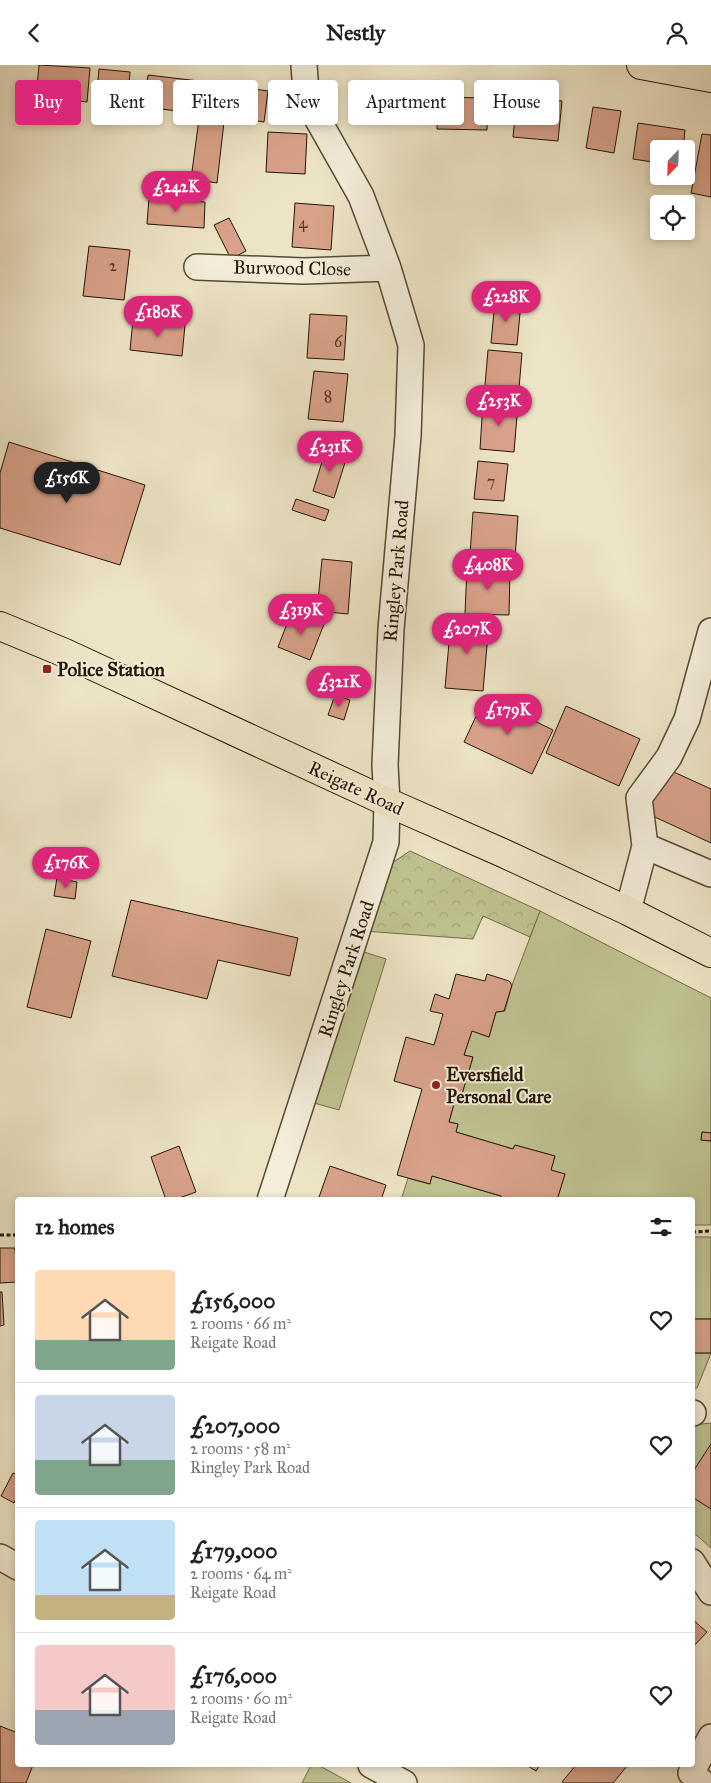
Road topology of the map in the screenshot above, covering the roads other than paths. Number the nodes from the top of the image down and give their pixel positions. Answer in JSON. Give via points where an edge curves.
{"nodes":[{"id":1,"x":304,"y":65,"type":"edge"},
{"id":2,"x":641,"y":65,"type":"edge"},
{"id":3,"x":711,"y":79,"type":"edge"},
{"id":4,"x":197,"y":267,"type":"dead end"},
{"id":5,"x":388,"y":268,"type":"junction"},
{"id":6,"x":0,"y":626,"type":"edge"},
{"id":7,"x":711,"y":631,"type":"edge"},
{"id":8,"x":387,"y":802,"type":"junction"},
{"id":9,"x":645,"y":846,"type":"junction"},
{"id":10,"x":711,"y":873,"type":"edge"},
{"id":11,"x":628,"y":911,"type":"junction"},
{"id":12,"x":711,"y":953,"type":"edge"},
{"id":13,"x":271,"y":1197,"type":"edge"},
{"id":14,"x":0,"y":1557,"type":"edge"},
{"id":15,"x":15,"y":1565,"type":"edge"},
{"id":16,"x":695,"y":1567,"type":"edge"},
{"id":17,"x":711,"y":1593,"type":"edge"},
{"id":18,"x":711,"y":1737,"type":"edge"},
{"id":19,"x":375,"y":1767,"type":"edge"},
{"id":20,"x":691,"y":1780,"type":"edge"},
{"id":21,"x":404,"y":1783,"type":"edge"}],
"edges":[{"from":1,"to":5,"type":"street","name":"Ringley Park Road","via":[[306,92],[361,196]]},
{"from":2,"to":3,"type":"main road"},
{"from":4,"to":5,"type":"street","name":"Burwood Close","via":[[304,271]]},
{"from":5,"to":8,"type":"street","name":"Ringley Park Road","via":[[411,345],[408,436],[390,629],[385,765]]},
{"from":6,"to":8,"type":"main road","name":"Reigate Road"},
{"from":7,"to":9,"type":"street","via":[[687,719],[669,757],[639,798]]},
{"from":8,"to":11,"type":"main road","name":"Reigate Road"},
{"from":8,"to":13,"type":"street","name":"Ringley Park Road","via":[[384,850]]},
{"from":9,"to":10,"type":"street"},
{"from":9,"to":11,"type":"street"},
{"from":11,"to":12,"type":"main road","name":"Reigate Road"},
{"from":14,"to":15,"type":"street"},
{"from":16,"to":17,"type":"street"},
{"from":18,"to":20,"type":"street"},
{"from":19,"to":21,"type":"street"}]}
